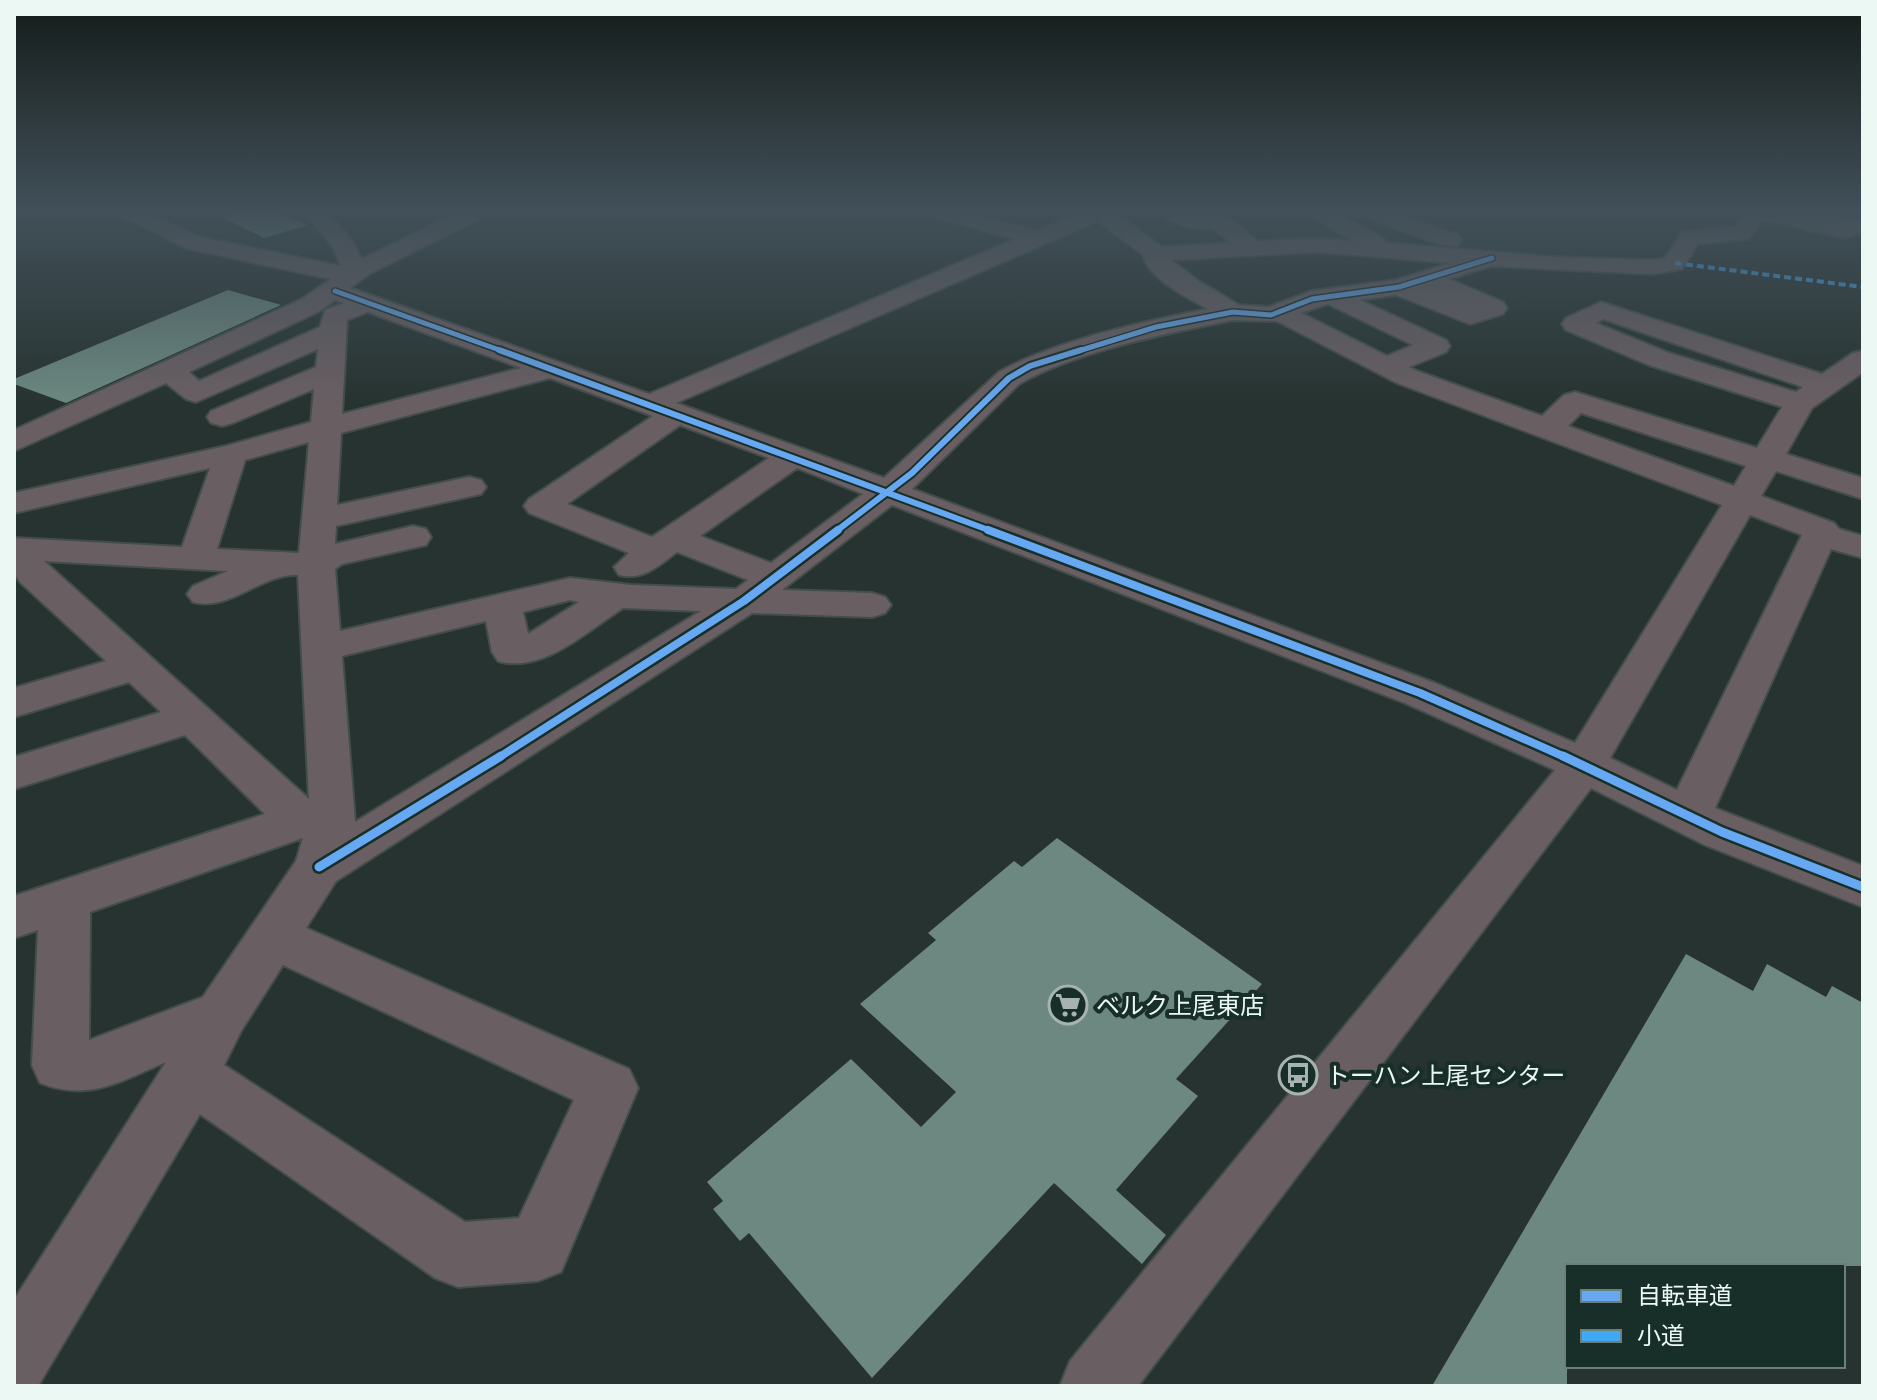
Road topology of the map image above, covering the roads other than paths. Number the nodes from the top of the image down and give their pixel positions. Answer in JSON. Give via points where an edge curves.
{"nodes":[{"id":1,"x":332,"y":274,"type":"edge"},
{"id":2,"x":349,"y":274,"type":"edge"},
{"id":3,"x":355,"y":274,"type":"edge"},
{"id":4,"x":957,"y":274,"type":"edge"},
{"id":5,"x":1172,"y":274,"type":"edge"},
{"id":6,"x":1434,"y":274,"type":"edge"},
{"id":7,"x":1500,"y":274,"type":"edge"},
{"id":8,"x":348,"y":278,"type":"junction"},
{"id":9,"x":1427,"y":279,"type":"junction"},
{"id":10,"x":1399,"y":287,"type":"junction"},
{"id":11,"x":1521,"y":287,"type":"dead end"},
{"id":12,"x":1330,"y":296,"type":"junction"},
{"id":13,"x":369,"y":302,"type":"junction"},
{"id":14,"x":1233,"y":312,"type":"junction"},
{"id":15,"x":1279,"y":312,"type":"junction"},
{"id":16,"x":332,"y":332,"type":"junction"},
{"id":17,"x":1863,"y":359,"type":"edge"},
{"id":18,"x":1386,"y":366,"type":"junction"},
{"id":19,"x":555,"y":368,"type":"junction"},
{"id":20,"x":170,"y":371,"type":"junction"},
{"id":21,"x":329,"y":372,"type":"junction"},
{"id":22,"x":1631,"y":383,"type":"dead end"},
{"id":23,"x":1804,"y":403,"type":"junction"},
{"id":24,"x":663,"y":409,"type":"junction"},
{"id":25,"x":222,"y":417,"type":"dead end"},
{"id":26,"x":324,"y":428,"type":"junction"},
{"id":27,"x":1547,"y":429,"type":"junction"},
{"id":28,"x":14,"y":442,"type":"edge"},
{"id":29,"x":231,"y":454,"type":"junction"},
{"id":30,"x":794,"y":456,"type":"junction"},
{"id":31,"x":1766,"y":460,"type":"junction"},
{"id":32,"x":469,"y":487,"type":"dead end"},
{"id":33,"x":1863,"y":489,"type":"edge"},
{"id":34,"x":886,"y":492,"type":"junction"},
{"id":35,"x":1744,"y":500,"type":"junction"},
{"id":36,"x":14,"y":503,"type":"edge"},
{"id":37,"x":318,"y":520,"type":"junction"},
{"id":38,"x":1820,"y":535,"type":"junction"},
{"id":39,"x":413,"y":537,"type":"dead end"},
{"id":40,"x":665,"y":545,"type":"junction"},
{"id":41,"x":1863,"y":547,"type":"edge"},
{"id":42,"x":20,"y":564,"type":"edge"},
{"id":43,"x":297,"y":564,"type":"junction"},
{"id":44,"x":201,"y":577,"type":"junction"},
{"id":45,"x":759,"y":589,"type":"junction"},
{"id":46,"x":605,"y":594,"type":"junction"},
{"id":47,"x":872,"y":605,"type":"dead end"},
{"id":48,"x":321,"y":648,"type":"junction"},
{"id":49,"x":137,"y":666,"type":"junction"},
{"id":50,"x":14,"y":703,"type":"edge"},
{"id":51,"x":193,"y":717,"type":"junction"},
{"id":52,"x":1584,"y":765,"type":"junction"},
{"id":53,"x":14,"y":773,"type":"edge"},
{"id":54,"x":1688,"y":816,"type":"junction"},
{"id":55,"x":318,"y":835,"type":"junction"},
{"id":56,"x":1863,"y":887,"type":"edge"},
{"id":57,"x":65,"y":898,"type":"junction"},
{"id":58,"x":14,"y":917,"type":"edge"},
{"id":59,"x":273,"y":937,"type":"junction"},
{"id":60,"x":222,"y":1014,"type":"junction"},
{"id":61,"x":190,"y":1075,"type":"junction"},
{"id":62,"x":14,"y":1362,"type":"edge"},
{"id":63,"x":1095,"y":1386,"type":"edge"}],
"edges":[{"from":1,"to":8,"type":"street"},
{"from":2,"to":8,"type":"street"},
{"from":3,"to":8,"type":"street"},
{"from":4,"to":24,"type":"street"},
{"from":5,"to":14,"type":"street"},
{"from":6,"to":9,"type":"street"},
{"from":7,"to":11,"type":"street"},
{"from":8,"to":13,"type":"street"},
{"from":8,"to":20,"type":"street","via":[[295,313]]},
{"from":9,"to":10,"type":"street"},
{"from":9,"to":10,"type":"street","via":[[1494,308],[1470,316]]},
{"from":10,"to":12,"type":"street"},
{"from":12,"to":15,"type":"street"},
{"from":12,"to":18,"type":"street","via":[[1436,346]]},
{"from":13,"to":16,"type":"street","via":[[334,316]]},
{"from":13,"to":19,"type":"street"},
{"from":14,"to":15,"type":"street"},
{"from":14,"to":34,"type":"street","via":[[1156,327],[1030,366],[1009,378]]},
{"from":15,"to":18,"type":"street"},
{"from":16,"to":20,"type":"street","via":[[196,393]]},
{"from":16,"to":21,"type":"street"},
{"from":17,"to":23,"type":"street"},
{"from":18,"to":27,"type":"street"},
{"from":19,"to":24,"type":"street"},
{"from":19,"to":26,"type":"street"},
{"from":20,"to":28,"type":"street"},
{"from":21,"to":25,"type":"street"},
{"from":21,"to":26,"type":"street"},
{"from":22,"to":23,"type":"street","via":[[1639,375]]},
{"from":23,"to":23,"type":"street","via":[[1659,359],[1575,324],[1601,310]]},
{"from":23,"to":31,"type":"street"},
{"from":24,"to":30,"type":"street"},
{"from":24,"to":40,"type":"street","via":[[541,506]]},
{"from":26,"to":29,"type":"street"},
{"from":26,"to":37,"type":"street"},
{"from":27,"to":31,"type":"street","via":[[1575,401]]},
{"from":27,"to":35,"type":"street"},
{"from":29,"to":36,"type":"street"},
{"from":29,"to":44,"type":"street"},
{"from":30,"to":34,"type":"street"},
{"from":30,"to":40,"type":"street"},
{"from":31,"to":33,"type":"street"},
{"from":31,"to":35,"type":"street"},
{"from":32,"to":37,"type":"street"},
{"from":34,"to":45,"type":"street"},
{"from":34,"to":52,"type":"street","via":[[1420,693]]},
{"from":35,"to":38,"type":"street","via":[[1822,530]]},
{"from":35,"to":52,"type":"street"},
{"from":37,"to":43,"type":"street"},
{"from":38,"to":41,"type":"street"},
{"from":38,"to":54,"type":"street"},
{"from":39,"to":43,"type":"street"},
{"from":40,"to":45,"type":"street"},
{"from":40,"to":46,"type":"street"},
{"from":42,"to":44,"type":"street"},
{"from":42,"to":49,"type":"street"},
{"from":43,"to":44,"type":"street"},
{"from":43,"to":48,"type":"street"},
{"from":45,"to":46,"type":"street"},
{"from":45,"to":47,"type":"street"},
{"from":45,"to":55,"type":"street","via":[[510,750]]},
{"from":46,"to":48,"type":"street","via":[[538,646],[512,652],[502,603]]},
{"from":48,"to":55,"type":"street"},
{"from":49,"to":50,"type":"street"},
{"from":49,"to":51,"type":"street"},
{"from":51,"to":53,"type":"street"},
{"from":51,"to":55,"type":"street"},
{"from":52,"to":54,"type":"street"},
{"from":52,"to":63,"type":"street"},
{"from":54,"to":56,"type":"street"},
{"from":55,"to":57,"type":"street"},
{"from":55,"to":59,"type":"street"},
{"from":57,"to":58,"type":"street"},
{"from":57,"to":60,"type":"street","via":[[60,1065],[93,1066]]},
{"from":59,"to":60,"type":"street"},
{"from":59,"to":61,"type":"street","via":[[609,1088],[538,1249],[458,1255]]},
{"from":60,"to":61,"type":"street"},
{"from":61,"to":62,"type":"street"}]}
